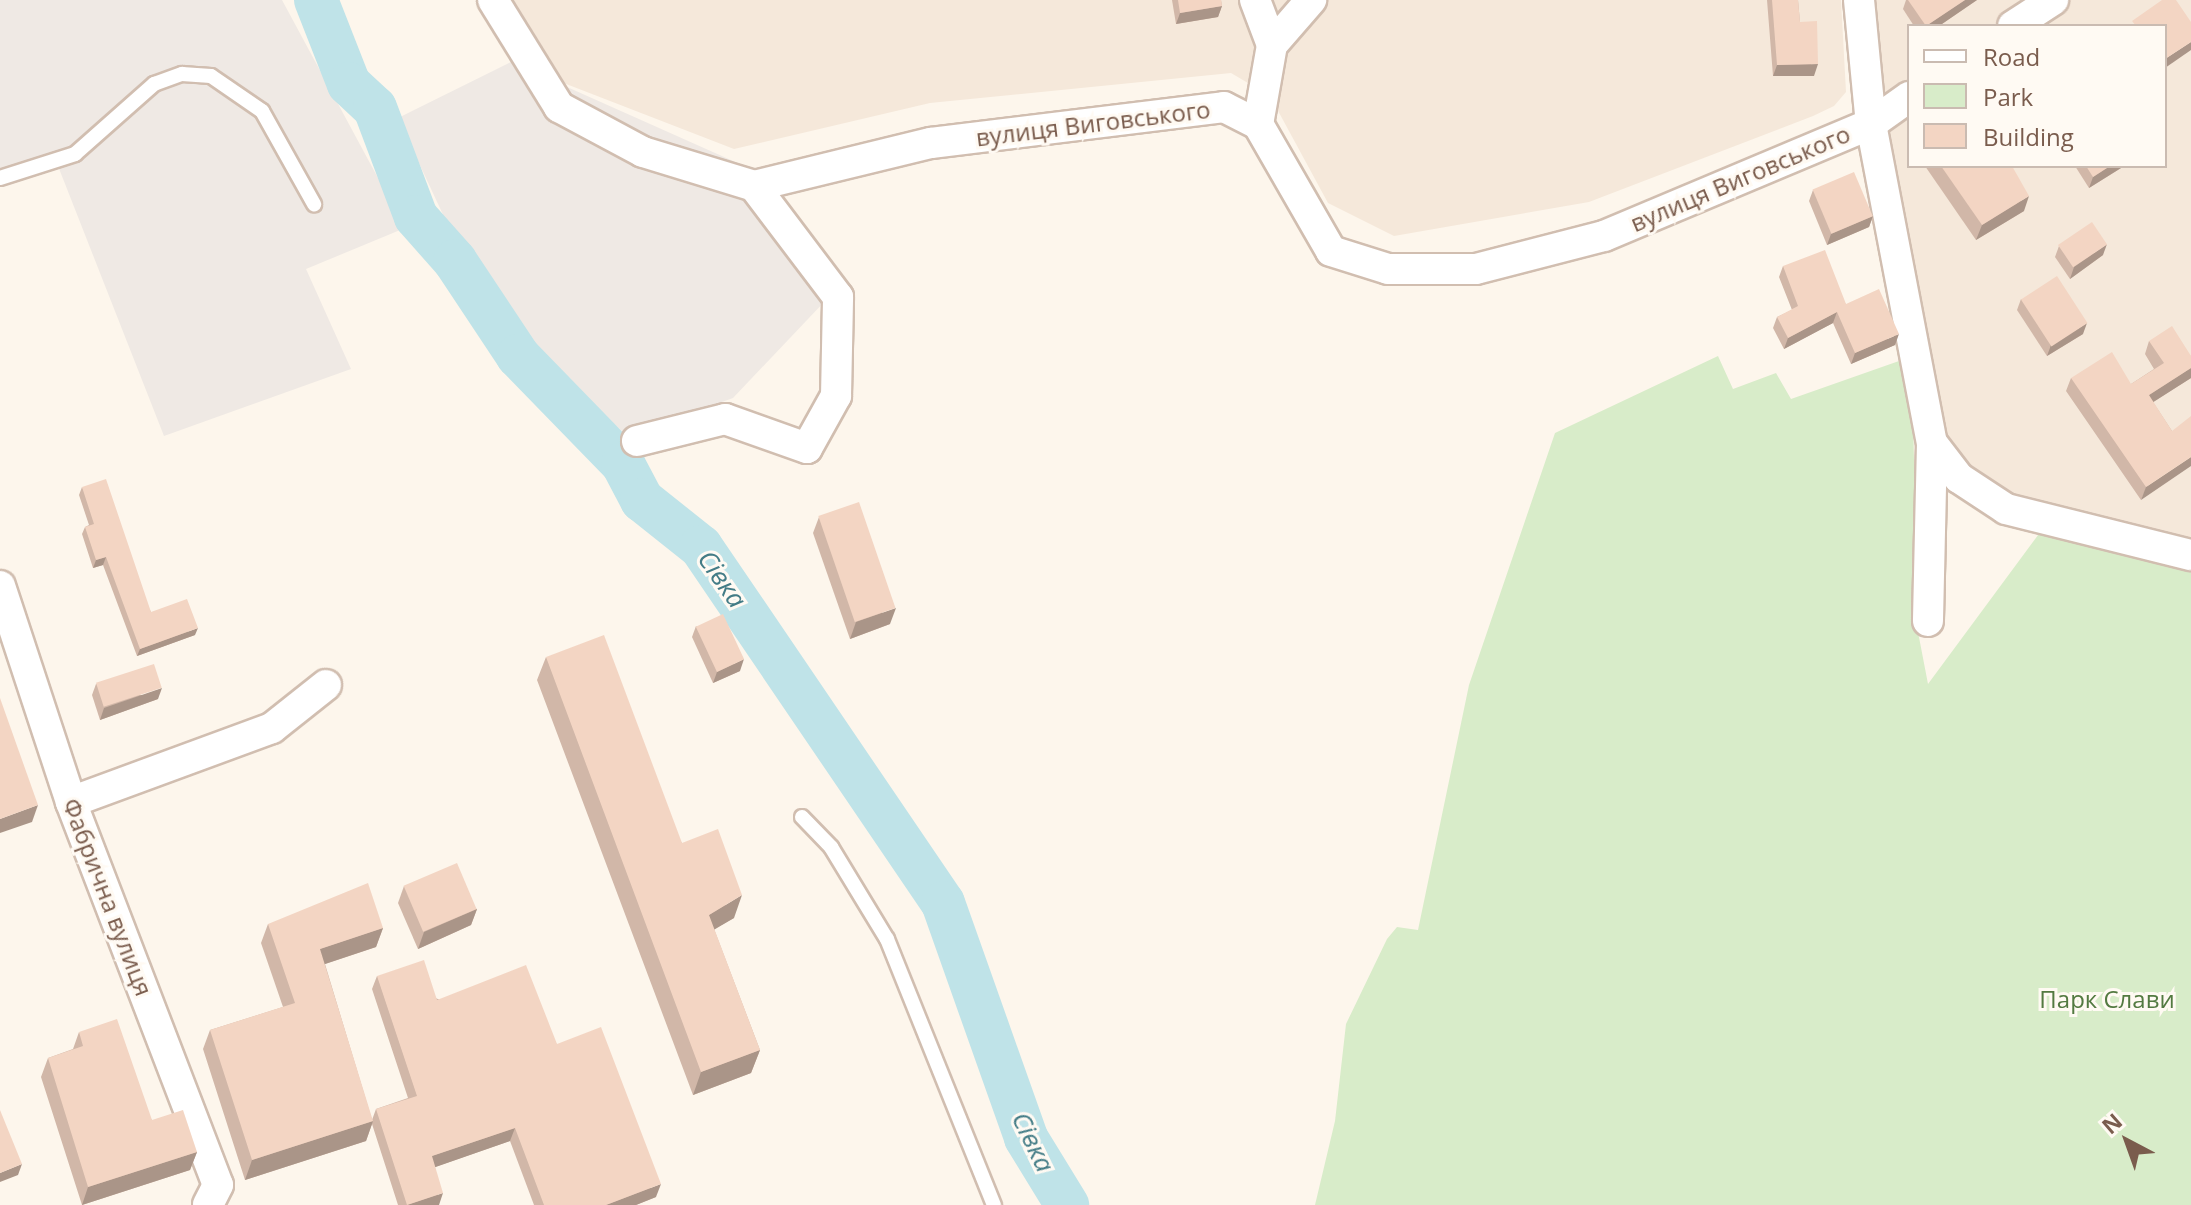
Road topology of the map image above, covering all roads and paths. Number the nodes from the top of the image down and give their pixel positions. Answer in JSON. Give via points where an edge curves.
{"nodes":[{"id":1,"x":493,"y":0,"type":"edge"},
{"id":2,"x":1255,"y":0,"type":"edge"},
{"id":3,"x":1311,"y":0,"type":"edge"},
{"id":4,"x":1859,"y":0,"type":"edge"},
{"id":5,"x":2053,"y":0,"type":"edge"},
{"id":6,"x":2016,"y":24,"type":"edge"},
{"id":7,"x":1272,"y":45,"type":"junction"},
{"id":8,"x":1907,"y":98,"type":"edge"},
{"id":9,"x":1258,"y":124,"type":"junction"},
{"id":10,"x":1871,"y":124,"type":"junction"},
{"id":11,"x":0,"y":178,"type":"edge"},
{"id":12,"x":754,"y":186,"type":"junction"},
{"id":13,"x":314,"y":204,"type":"dead end"},
{"id":14,"x":637,"y":441,"type":"dead end"},
{"id":15,"x":1932,"y":443,"type":"junction"},
{"id":16,"x":2191,"y":555,"type":"edge"},
{"id":17,"x":0,"y":586,"type":"edge"},
{"id":18,"x":1928,"y":621,"type":"dead end"},
{"id":19,"x":326,"y":685,"type":"dead end"},
{"id":20,"x":71,"y":802,"type":"junction"},
{"id":21,"x":802,"y":817,"type":"dead end"},
{"id":22,"x":208,"y":1205,"type":"edge"},
{"id":23,"x":994,"y":1205,"type":"edge"}],
"edges":[{"from":1,"to":12,"type":"street","via":[[559,107],[643,152]]},
{"from":2,"to":7,"type":"street"},
{"from":3,"to":7,"type":"street"},
{"from":4,"to":10,"type":"street"},
{"from":5,"to":6,"type":"street"},
{"from":7,"to":9,"type":"street"},
{"from":8,"to":10,"type":"street"},
{"from":9,"to":10,"type":"street","name":"вулиця Виговського","via":[[1331,251],[1403,269],[1476,269],[1604,236]]},
{"from":9,"to":12,"type":"street","name":"вулиця Виговського","via":[[1224,107],[1075,124],[931,143]]},
{"from":10,"to":15,"type":"street","name":"вулиця Виговського"},
{"from":11,"to":13,"type":"lane","via":[[75,154],[154,84],[182,74],[211,76],[262,111]]},
{"from":12,"to":14,"type":"street","via":[[838,297],[836,396],[807,448],[725,419]]},
{"from":15,"to":16,"type":"street","name":"вулиця Виговського","via":[[1959,478],[2006,509]]},
{"from":15,"to":18,"type":"street","name":"вулиця Виговського"},
{"from":17,"to":20,"type":"street","name":"Фабрична вулиця"},
{"from":19,"to":20,"type":"street","via":[[272,728]]},
{"from":20,"to":22,"type":"street","name":"Фабрична вулиця","via":[[218,1185]]},
{"from":21,"to":23,"type":"lane","via":[[831,847],[887,939]]}]}
